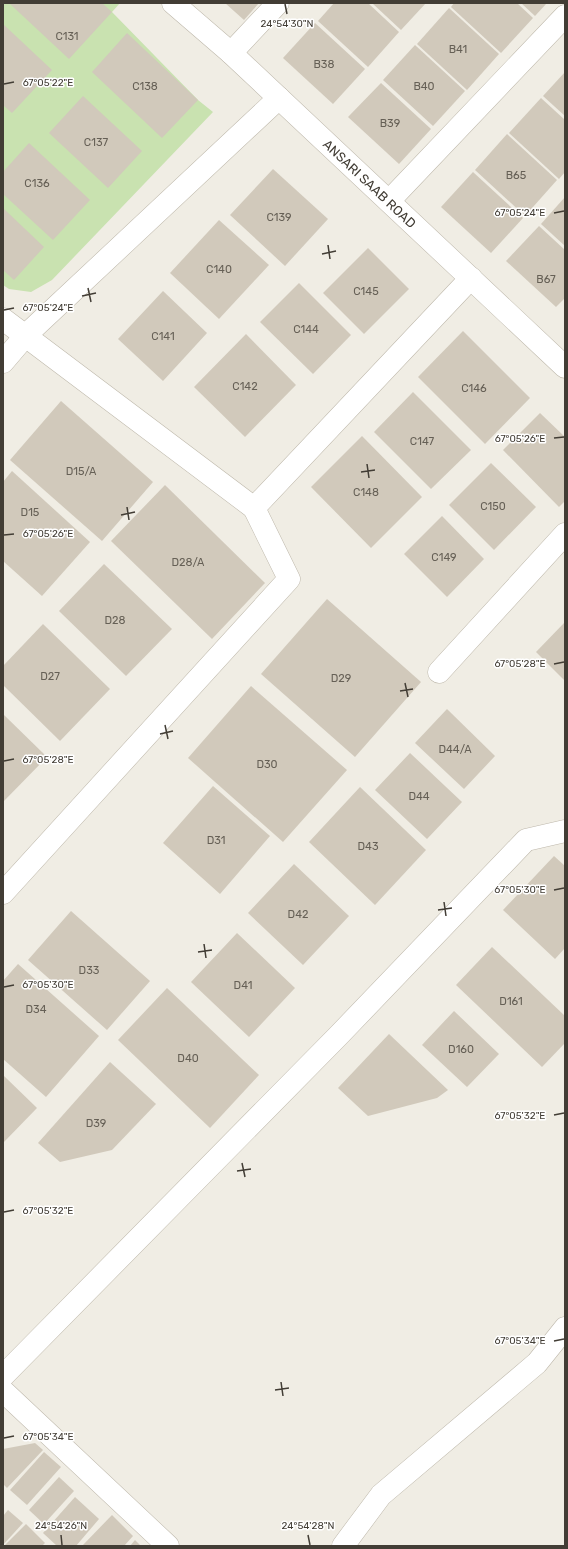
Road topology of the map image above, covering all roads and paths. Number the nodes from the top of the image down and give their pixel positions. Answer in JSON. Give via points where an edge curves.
{"nodes":[{"id":1,"x":173,"y":3,"type":"edge"},
{"id":2,"x":278,"y":3,"type":"edge"},
{"id":3,"x":565,"y":16,"type":"edge"},
{"id":4,"x":231,"y":53,"type":"junction"},
{"id":5,"x":279,"y":98,"type":"junction"},
{"id":6,"x":389,"y":201,"type":"junction"},
{"id":7,"x":471,"y":278,"type":"junction"},
{"id":8,"x":3,"y":319,"type":"edge"},
{"id":9,"x":26,"y":335,"type":"junction"},
{"id":10,"x":3,"y":362,"type":"edge"},
{"id":11,"x":565,"y":366,"type":"edge"},
{"id":12,"x":254,"y":508,"type":"junction"},
{"id":13,"x":565,"y":534,"type":"edge"},
{"id":14,"x":439,"y":672,"type":"dead end"},
{"id":15,"x":565,"y":831,"type":"edge"},
{"id":16,"x":3,"y":894,"type":"edge"},
{"id":17,"x":565,"y":1328,"type":"edge"},
{"id":18,"x":3,"y":1376,"type":"edge"},
{"id":19,"x":3,"y":1391,"type":"edge"},
{"id":20,"x":168,"y":1546,"type":"edge"},
{"id":21,"x":343,"y":1546,"type":"edge"}],
"edges":[{"from":1,"to":4,"type":"street","name":"ANSARI SAAB ROAD"},
{"from":2,"to":4,"type":"street"},
{"from":3,"to":6,"type":"street"},
{"from":4,"to":5,"type":"street","name":"ANSARI SAAB ROAD"},
{"from":5,"to":6,"type":"street","name":"ANSARI SAAB ROAD"},
{"from":5,"to":9,"type":"street"},
{"from":6,"to":7,"type":"street","name":"ANSARI SAAB ROAD"},
{"from":7,"to":11,"type":"street","name":"ANSARI SAAB ROAD"},
{"from":7,"to":12,"type":"street"},
{"from":8,"to":9,"type":"street"},
{"from":9,"to":10,"type":"street"},
{"from":9,"to":12,"type":"street"},
{"from":12,"to":16,"type":"street","via":[[289,579]]},
{"from":13,"to":14,"type":"street"},
{"from":15,"to":18,"type":"street","via":[[526,840],[339,1035]]},
{"from":17,"to":21,"type":"street","via":[[537,1362],[381,1495]]},
{"from":19,"to":20,"type":"street"}]}
